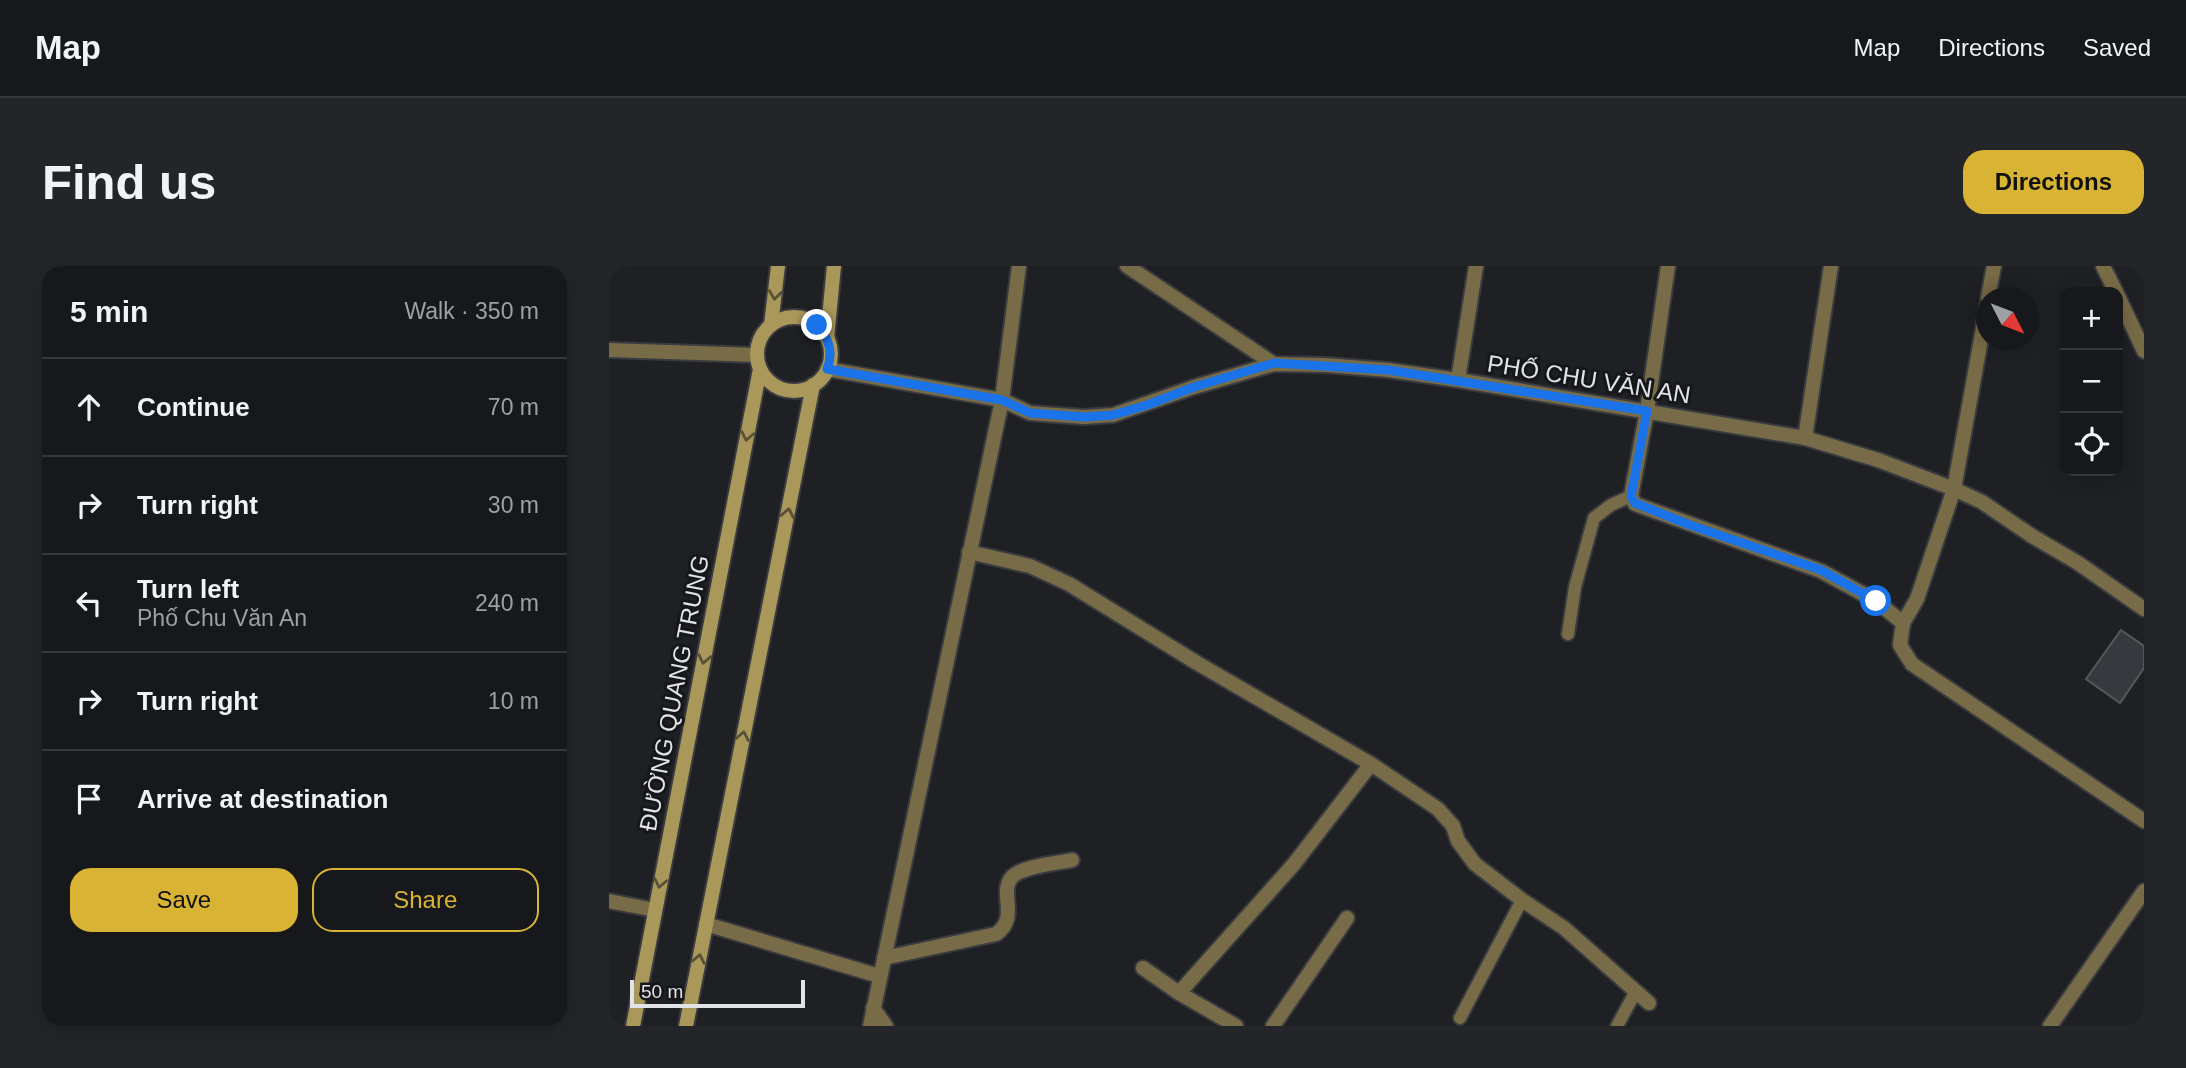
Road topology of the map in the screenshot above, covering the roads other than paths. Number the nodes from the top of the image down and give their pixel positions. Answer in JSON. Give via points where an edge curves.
{"nodes":[{"id":1,"x":778,"y":266,"type":"edge"},
{"id":2,"x":834,"y":266,"type":"edge"},
{"id":3,"x":1019,"y":266,"type":"edge"},
{"id":4,"x":1127,"y":266,"type":"edge"},
{"id":5,"x":1476,"y":266,"type":"edge"},
{"id":6,"x":1668,"y":266,"type":"edge"},
{"id":7,"x":1831,"y":266,"type":"edge"},
{"id":8,"x":1994,"y":266,"type":"edge"},
{"id":9,"x":2103,"y":266,"type":"edge"},
{"id":10,"x":1990,"y":287,"type":"edge"},
{"id":11,"x":2114,"y":287,"type":"edge"},
{"id":12,"x":2123,"y":306,"type":"edge"},
{"id":13,"x":771,"y":325,"type":"junction"},
{"id":14,"x":827,"y":338,"type":"junction"},
{"id":15,"x":2143,"y":345,"type":"edge"},
{"id":16,"x":609,"y":350,"type":"edge"},
{"id":17,"x":1978,"y":350,"type":"edge"},
{"id":18,"x":758,"y":362,"type":"junction"},
{"id":19,"x":1274,"y":363,"type":"junction"},
{"id":20,"x":827,"y":369,"type":"junction"},
{"id":21,"x":1458,"y":380,"type":"junction"},
{"id":22,"x":813,"y":385,"type":"junction"},
{"id":23,"x":1002,"y":400,"type":"junction"},
{"id":24,"x":1647,"y":411,"type":"junction"},
{"id":25,"x":1805,"y":438,"type":"junction"},
{"id":26,"x":1954,"y":489,"type":"junction"},
{"id":27,"x":1631,"y":496,"type":"junction"},
{"id":28,"x":969,"y":552,"type":"junction"},
{"id":29,"x":2144,"y":610,"type":"edge"},
{"id":30,"x":1903,"y":623,"type":"junction"},
{"id":31,"x":1568,"y":634,"type":"dead end"},
{"id":32,"x":1371,"y":764,"type":"junction"},
{"id":33,"x":2144,"y":821,"type":"edge"},
{"id":34,"x":1072,"y":860,"type":"dead end"},
{"id":35,"x":2144,"y":891,"type":"edge"},
{"id":36,"x":1522,"y":900,"type":"junction"},
{"id":37,"x":609,"y":901,"type":"edge"},
{"id":38,"x":655,"y":910,"type":"junction"},
{"id":39,"x":1347,"y":918,"type":"dead end"},
{"id":40,"x":706,"y":924,"type":"junction"},
{"id":41,"x":884,"y":958,"type":"junction"},
{"id":42,"x":1143,"y":968,"type":"dead end"},
{"id":43,"x":879,"y":976,"type":"junction"},
{"id":44,"x":1636,"y":991,"type":"junction"},
{"id":45,"x":1179,"y":993,"type":"junction"},
{"id":46,"x":1649,"y":1003,"type":"dead end"},
{"id":47,"x":873,"y":1008,"type":"junction"},
{"id":48,"x":1460,"y":1018,"type":"dead end"},
{"id":49,"x":633,"y":1026,"type":"edge"},
{"id":50,"x":686,"y":1026,"type":"edge"},
{"id":51,"x":870,"y":1026,"type":"edge"},
{"id":52,"x":886,"y":1026,"type":"edge"},
{"id":53,"x":1236,"y":1026,"type":"edge"},
{"id":54,"x":1273,"y":1026,"type":"edge"},
{"id":55,"x":1617,"y":1026,"type":"edge"},
{"id":56,"x":2050,"y":1026,"type":"edge"}],
"edges":[{"from":1,"to":13,"type":"main road","one_way":true},
{"from":2,"to":14,"type":"main road"},
{"from":3,"to":23,"type":"street"},
{"from":4,"to":19,"type":"street"},
{"from":5,"to":21,"type":"street"},
{"from":6,"to":24,"type":"street"},
{"from":7,"to":25,"type":"street"},
{"from":8,"to":10,"type":"street"},
{"from":9,"to":11,"type":"street"},
{"from":12,"to":15,"type":"street"},
{"from":13,"to":14,"type":"main road","via":[[786,318],[802,318],[817,325]]},
{"from":13,"to":18,"type":"main road","via":[[761,338]]},
{"from":14,"to":20,"type":"main road","via":[[831,353]]},
{"from":16,"to":18,"type":"street"},
{"from":17,"to":26,"type":"street"},
{"from":18,"to":22,"type":"main road","via":[[768,381],[780,388],[793,391]]},
{"from":18,"to":38,"type":"main road","name":"ĐƯỜNG QUANG TRUNG","one_way":true},
{"from":19,"to":21,"type":"street","name":"PHỐ CHU VĂN AN","via":[[1388,370]]},
{"from":19,"to":23,"type":"street","name":"PHỐ CHU VĂN AN","via":[[1113,415],[1030,413]]},
{"from":20,"to":22,"type":"main road"},
{"from":20,"to":23,"type":"street","name":"PHỐ CHU VĂN AN"},
{"from":21,"to":24,"type":"street","name":"PHỐ CHU VĂN AN"},
{"from":40,"to":22,"type":"main road","one_way":true},
{"from":23,"to":28,"type":"street"},
{"from":24,"to":25,"type":"street","name":"PHỐ CHU VĂN AN"},
{"from":24,"to":27,"type":"street"},
{"from":25,"to":26,"type":"street","name":"PHỐ CHU VĂN AN"},
{"from":26,"to":29,"type":"street","name":"PHỐ CHU VĂN AN","via":[[2078,563]]},
{"from":26,"to":30,"type":"street","via":[[1917,599]]},
{"from":27,"to":30,"type":"street","via":[[1640,507],[1821,570],[1876,601]]},
{"from":27,"to":31,"type":"lane","via":[[1594,518]]},
{"from":28,"to":32,"type":"street","via":[[1030,566],[1069,584]]},
{"from":28,"to":41,"type":"street"},
{"from":30,"to":33,"type":"street","via":[[1900,645],[1912,664]]},
{"from":32,"to":36,"type":"street","via":[[1438,809],[1475,864]]},
{"from":32,"to":45,"type":"street","via":[[1294,864]]},
{"from":34,"to":41,"type":"street","via":[[1012,877],[1009,917],[996,934]]},
{"from":35,"to":56,"type":"street"},
{"from":36,"to":44,"type":"street","via":[[1564,928]]},
{"from":36,"to":48,"type":"lane"},
{"from":37,"to":38,"type":"street"},
{"from":38,"to":49,"type":"main road","name":"ĐƯỜNG QUANG TRUNG"},
{"from":39,"to":54,"type":"street"},
{"from":40,"to":43,"type":"street"},
{"from":50,"to":40,"type":"main road","one_way":true},
{"from":41,"to":43,"type":"street"},
{"from":42,"to":45,"type":"street"},
{"from":43,"to":47,"type":"street"},
{"from":44,"to":46,"type":"street"},
{"from":44,"to":55,"type":"lane"},
{"from":45,"to":53,"type":"street"},
{"from":47,"to":51,"type":"street"},
{"from":47,"to":52,"type":"street"}]}
